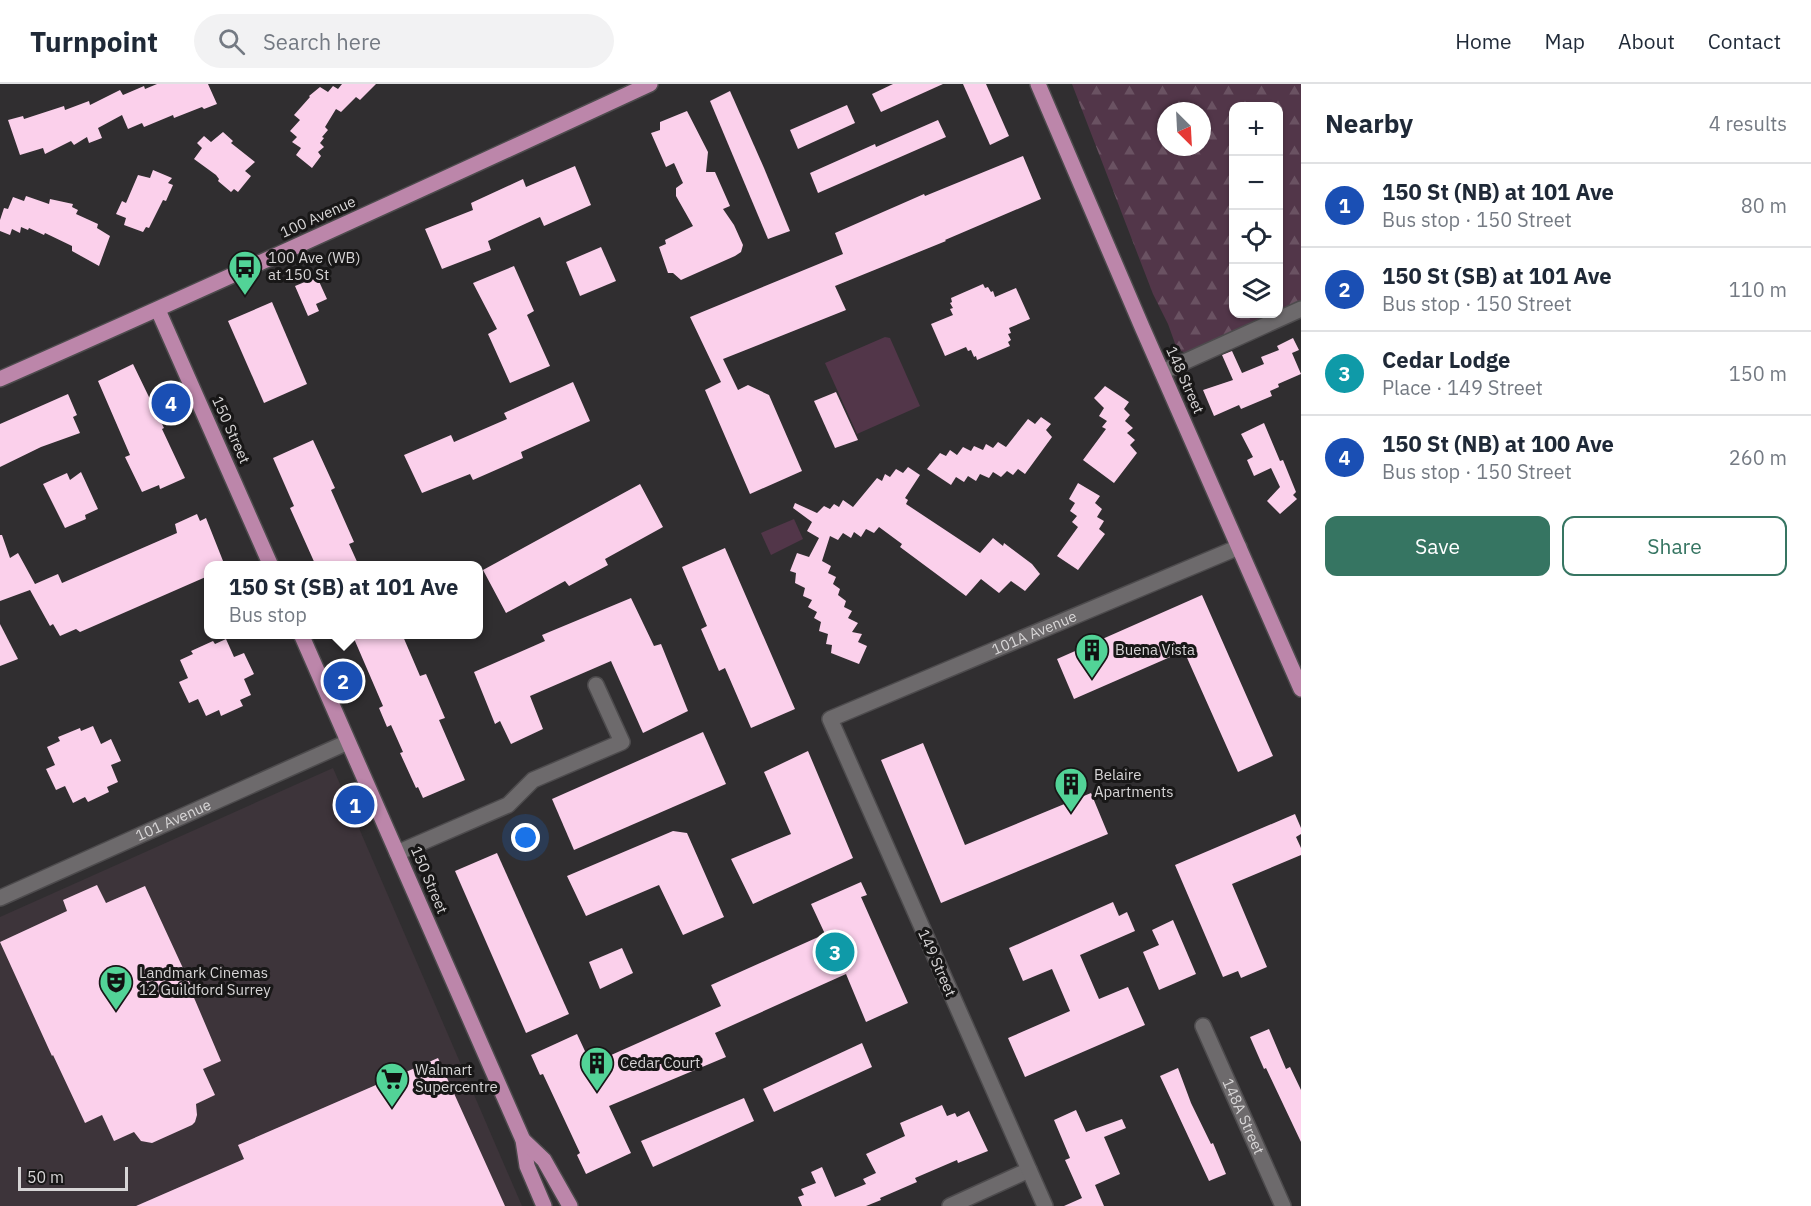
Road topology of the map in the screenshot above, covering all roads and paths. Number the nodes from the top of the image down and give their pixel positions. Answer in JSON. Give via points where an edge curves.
{"nodes":[{"id":1,"x":650,"y":84,"type":"edge"},
{"id":2,"x":1038,"y":84,"type":"edge"},
{"id":3,"x":632,"y":88,"type":"edge"},
{"id":4,"x":1301,"y":309,"type":"edge"},
{"id":5,"x":158,"y":310,"type":"junction"},
{"id":6,"x":1162,"y":372,"type":"junction"},
{"id":7,"x":0,"y":379,"type":"edge"},
{"id":8,"x":1239,"y":547,"type":"junction"},
{"id":9,"x":269,"y":561,"type":"edge"},
{"id":10,"x":303,"y":639,"type":"edge"},
{"id":11,"x":597,"y":685,"type":"dead end"},
{"id":12,"x":1301,"y":689,"type":"edge"},
{"id":13,"x":830,"y":719,"type":"joint"},
{"id":14,"x":348,"y":742,"type":"junction"},
{"id":15,"x":397,"y":854,"type":"junction"},
{"id":16,"x":0,"y":898,"type":"edge"},
{"id":17,"x":1203,"y":1026,"type":"dead end"},
{"id":18,"x":523,"y":1140,"type":"junction"},
{"id":19,"x":1029,"y":1170,"type":"junction"},
{"id":20,"x":544,"y":1206,"type":"edge"},
{"id":21,"x":570,"y":1206,"type":"edge"},
{"id":22,"x":950,"y":1206,"type":"edge"},
{"id":23,"x":1045,"y":1206,"type":"edge"},
{"id":24,"x":1283,"y":1206,"type":"edge"}],
"edges":[{"from":1,"to":3,"type":"main road","name":"100 Avenue"},
{"from":2,"to":6,"type":"main road","name":"148 Street"},
{"from":3,"to":5,"type":"main road","name":"100 Avenue","via":[[576,120]]},
{"from":4,"to":6,"type":"street"},
{"from":5,"to":7,"type":"main road","name":"100 Avenue"},
{"from":5,"to":9,"type":"main road","name":"150 Street"},
{"from":6,"to":8,"type":"main road","name":"148 Street"},
{"from":8,"to":12,"type":"main road","name":"148 Street"},
{"from":8,"to":13,"type":"street","name":"101A Avenue"},
{"from":10,"to":14,"type":"main road","name":"150 Street"},
{"from":11,"to":15,"type":"street","via":[[622,742],[532,780],[508,805]]},
{"from":13,"to":19,"type":"street","name":"149 Street"},
{"from":14,"to":15,"type":"main road","name":"150 Street"},
{"from":14,"to":16,"type":"street","name":"101 Avenue"},
{"from":15,"to":18,"type":"main road","name":"150 Street"},
{"from":17,"to":24,"type":"street","name":"148A Street"},
{"from":18,"to":20,"type":"main road","name":"150 Street","via":[[527,1166]]},
{"from":18,"to":21,"type":"main road","name":"150 Street","via":[[544,1160]]},
{"from":19,"to":22,"type":"street"},
{"from":19,"to":23,"type":"street","name":"149 Street"}]}
